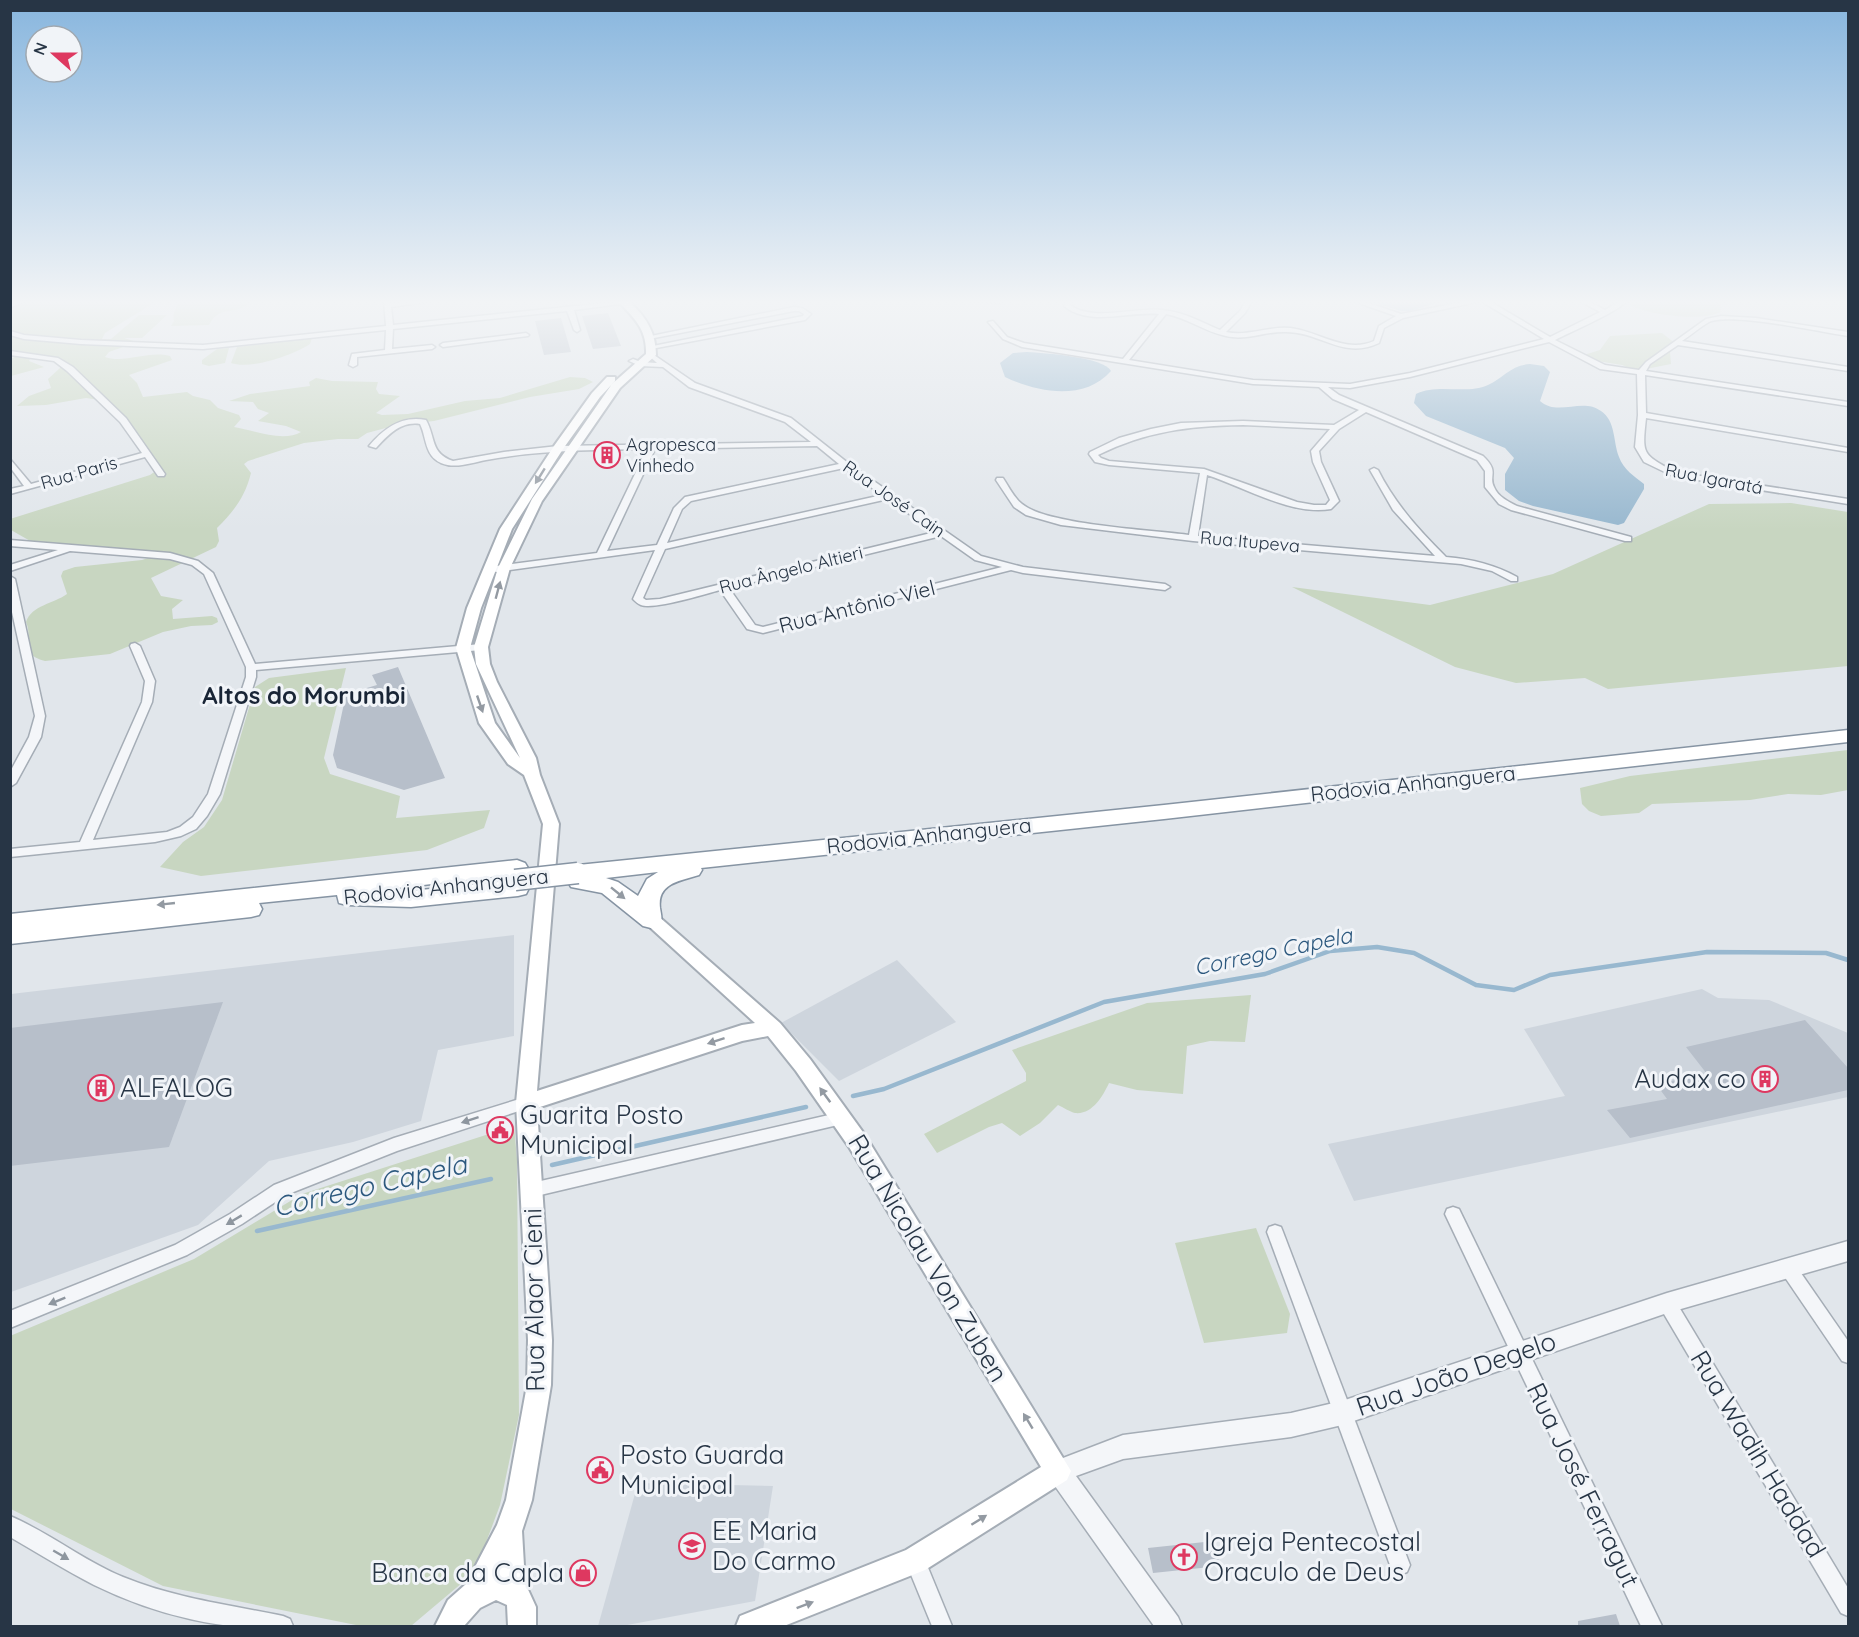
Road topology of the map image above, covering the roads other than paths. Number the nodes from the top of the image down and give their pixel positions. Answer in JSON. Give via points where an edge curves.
{"nodes":[{"id":1,"x":77,"y":377,"type":"edge"},
{"id":2,"x":618,"y":377,"type":"edge"},
{"id":3,"x":624,"y":377,"type":"edge"},
{"id":4,"x":683,"y":377,"type":"edge"},
{"id":5,"x":1223,"y":377,"type":"edge"},
{"id":6,"x":1399,"y":377,"type":"edge"},
{"id":7,"x":1641,"y":377,"type":"edge"},
{"id":8,"x":1670,"y":377,"type":"edge"},
{"id":9,"x":1322,"y":386,"type":"junction"},
{"id":10,"x":1848,"y":404,"type":"edge"},
{"id":11,"x":1366,"y":410,"type":"junction"},
{"id":12,"x":1642,"y":415,"type":"junction"},
{"id":13,"x":1336,"y":427,"type":"junction"},
{"id":14,"x":819,"y":444,"type":"junction"},
{"id":15,"x":373,"y":446,"type":"dead end"},
{"id":16,"x":652,"y":447,"type":"junction"},
{"id":17,"x":558,"y":448,"type":"junction"},
{"id":18,"x":574,"y":448,"type":"junction"},
{"id":19,"x":1848,"y":450,"type":"edge"},
{"id":20,"x":147,"y":454,"type":"junction"},
{"id":21,"x":10,"y":461,"type":"edge"},
{"id":22,"x":845,"y":465,"type":"junction"},
{"id":23,"x":1374,"y":470,"type":"dead end"},
{"id":24,"x":1204,"y":471,"type":"junction"},
{"id":25,"x":161,"y":474,"type":"dead end"},
{"id":26,"x":1000,"y":480,"type":"dead end"},
{"id":27,"x":29,"y":487,"type":"junction"},
{"id":28,"x":10,"y":492,"type":"edge"},
{"id":29,"x":890,"y":496,"type":"junction"},
{"id":30,"x":1848,"y":502,"type":"edge"},
{"id":31,"x":942,"y":533,"type":"junction"},
{"id":32,"x":1193,"y":537,"type":"junction"},
{"id":33,"x":1628,"y":539,"type":"dead end"},
{"id":34,"x":10,"y":543,"type":"edge"},
{"id":35,"x":660,"y":547,"type":"junction"},
{"id":36,"x":70,"y":548,"type":"junction"},
{"id":37,"x":601,"y":554,"type":"junction"},
{"id":38,"x":1443,"y":559,"type":"junction"},
{"id":39,"x":10,"y":568,"type":"edge"},
{"id":40,"x":504,"y":568,"type":"junction"},
{"id":41,"x":1011,"y":568,"type":"junction"},
{"id":42,"x":490,"y":570,"type":"junction"},
{"id":43,"x":10,"y":579,"type":"edge"},
{"id":44,"x":1514,"y":579,"type":"dead end"},
{"id":45,"x":723,"y":587,"type":"junction"},
{"id":46,"x":1165,"y":587,"type":"dead end"},
{"id":47,"x":135,"y":646,"type":"dead end"},
{"id":48,"x":481,"y":646,"type":"junction"},
{"id":49,"x":463,"y":648,"type":"junction"},
{"id":50,"x":251,"y":667,"type":"junction"},
{"id":51,"x":1848,"y":722,"type":"edge"},
{"id":52,"x":1848,"y":736,"type":"edge"},
{"id":53,"x":530,"y":771,"type":"junction"},
{"id":54,"x":10,"y":783,"type":"edge"},
{"id":55,"x":84,"y":846,"type":"junction"},
{"id":56,"x":777,"y":851,"type":"junction"},
{"id":57,"x":10,"y":853,"type":"edge"},
{"id":58,"x":578,"y":872,"type":"junction"},
{"id":59,"x":517,"y":879,"type":"junction"},
{"id":60,"x":651,"y":920,"type":"junction"},
{"id":61,"x":10,"y":922,"type":"edge"},
{"id":62,"x":10,"y":936,"type":"edge"},
{"id":63,"x":739,"y":996,"type":"junction"},
{"id":64,"x":773,"y":1028,"type":"junction"},
{"id":65,"x":742,"y":1033,"type":"junction"},
{"id":66,"x":526,"y":1103,"type":"junction"},
{"id":67,"x":842,"y":1118,"type":"junction"},
{"id":68,"x":532,"y":1190,"type":"junction"},
{"id":69,"x":1453,"y":1214,"type":"dead end"},
{"id":70,"x":1275,"y":1232,"type":"dead end"},
{"id":71,"x":1848,"y":1251,"type":"edge"},
{"id":72,"x":1788,"y":1268,"type":"junction"},
{"id":73,"x":1667,"y":1303,"type":"junction"},
{"id":74,"x":10,"y":1320,"type":"edge"},
{"id":75,"x":1518,"y":1353,"type":"junction"},
{"id":76,"x":1848,"y":1355,"type":"edge"},
{"id":77,"x":1342,"y":1413,"type":"junction"},
{"id":78,"x":1058,"y":1471,"type":"junction"},
{"id":79,"x":10,"y":1526,"type":"edge"},
{"id":80,"x":509,"y":1531,"type":"junction"},
{"id":81,"x":915,"y":1560,"type":"junction"},
{"id":82,"x":1400,"y":1565,"type":"dead end"},
{"id":83,"x":512,"y":1591,"type":"junction"},
{"id":84,"x":477,"y":1592,"type":"junction"},
{"id":85,"x":1848,"y":1606,"type":"edge"},
{"id":86,"x":283,"y":1626,"type":"edge"},
{"id":87,"x":449,"y":1626,"type":"edge"},
{"id":88,"x":522,"y":1626,"type":"edge"},
{"id":89,"x":750,"y":1626,"type":"edge"},
{"id":90,"x":942,"y":1626,"type":"edge"},
{"id":91,"x":1168,"y":1626,"type":"edge"},
{"id":92,"x":1652,"y":1626,"type":"edge"}],
"edges":[{"from":1,"to":20,"type":"street","via":[[123,420]]},
{"from":2,"to":17,"type":"main road","via":[[596,395]]},
{"from":3,"to":18,"type":"main road"},
{"from":4,"to":14,"type":"street","name":"Rua José Cain","via":[[692,385],[788,420]]},
{"from":5,"to":9,"type":"street"},
{"from":6,"to":9,"type":"street","via":[[1372,384]]},
{"from":7,"to":12,"type":"street","name":"Rua Igaratá"},
{"from":8,"to":10,"type":"street"},
{"from":9,"to":11,"type":"street"},
{"from":11,"to":13,"type":"street"},
{"from":11,"to":33,"type":"street","via":[[1480,458],[1489,466],[1489,487],[1502,502],[1533,515]]},
{"from":12,"to":19,"type":"street"},
{"from":12,"to":30,"type":"street","name":"Rua Igaratá","via":[[1639,447],[1658,468],[1692,478]]},
{"from":13,"to":24,"type":"street","via":[[1315,451],[1335,501],[1331,507],[1307,508]]},
{"from":13,"to":24,"type":"street","via":[[1191,423],[1162,427],[1093,454],[1109,463]]},
{"from":14,"to":16,"type":"street"},
{"from":14,"to":22,"type":"street","name":"Rua José Cain"},
{"from":15,"to":17,"type":"street","via":[[394,427],[410,421],[423,422],[432,453],[452,464]]},
{"from":16,"to":18,"type":"street"},
{"from":16,"to":37,"type":"street"},
{"from":17,"to":18,"type":"street"},
{"from":17,"to":42,"type":"main road","one_way":true,"via":[[506,529]]},
{"from":18,"to":40,"type":"main road","via":[[536,501]]},
{"from":20,"to":25,"type":"street"},
{"from":20,"to":27,"type":"street","name":"Rua Paris"},
{"from":21,"to":27,"type":"street"},
{"from":22,"to":29,"type":"street","name":"Rua José Cain"},
{"from":22,"to":35,"type":"street","via":[[688,499],[678,508]]},
{"from":23,"to":38,"type":"street","via":[[1400,516]]},
{"from":24,"to":32,"type":"street"},
{"from":26,"to":32,"type":"street","name":"Rua Itupeva","via":[[1017,505],[1043,518]]},
{"from":27,"to":28,"type":"street","name":"Rua Paris"},
{"from":29,"to":31,"type":"street","name":"Rua José Cain"},
{"from":29,"to":35,"type":"street"},
{"from":31,"to":41,"type":"street","name":"Rua José Cain","via":[[978,558]]},
{"from":31,"to":45,"type":"street","name":"Rua Ângelo Altieri"},
{"from":32,"to":38,"type":"street","name":"Rua Itupeva"},
{"from":34,"to":36,"type":"street"},
{"from":35,"to":37,"type":"street"},
{"from":35,"to":45,"type":"street","name":"Rua Ângelo Altieri","via":[[639,600],[660,602]]},
{"from":36,"to":39,"type":"street"},
{"from":36,"to":50,"type":"street","via":[[170,556],[201,565]]},
{"from":37,"to":40,"type":"street"},
{"from":38,"to":44,"type":"street","name":"Rua Itupeva","via":[[1483,566]]},
{"from":40,"to":42,"type":"street"},
{"from":48,"to":40,"type":"main road","one_way":true},
{"from":41,"to":45,"type":"street","name":"Rua Antônio Viel","via":[[763,630],[751,627]]},
{"from":41,"to":46,"type":"street","name":"Rua José Cain"},
{"from":42,"to":49,"type":"main road"},
{"from":43,"to":54,"type":"street","via":[[40,716],[35,737]]},
{"from":47,"to":55,"type":"street","via":[[150,688],[147,702]]},
{"from":48,"to":49,"type":"street"},
{"from":48,"to":53,"type":"main road","name":"Rua Alaor Cieni","via":[[490,682],[525,750]]},
{"from":49,"to":50,"type":"street"},
{"from":49,"to":53,"type":"main road","one_way":true,"via":[[487,723],[514,761]]},
{"from":50,"to":55,"type":"street","via":[[217,783],[205,812],[192,826],[174,835]]},
{"from":51,"to":58,"type":"highway","name":"Rodovia Anhanguera","via":[[717,843]]},
{"from":52,"to":56,"type":"highway","name":"Rodovia Anhanguera"},
{"from":53,"to":66,"type":"main road","name":"Rua Alaor Cieni","via":[[551,824]]},
{"from":55,"to":57,"type":"street"},
{"from":56,"to":58,"type":"highway","name":"Rodovia Anhanguera"},
{"from":56,"to":60,"type":"highway","via":[[682,872],[659,881],[648,894]]},
{"from":58,"to":59,"type":"highway"},
{"from":58,"to":60,"type":"highway","one_way":true,"via":[[605,884]]},
{"from":59,"to":61,"type":"highway","name":"Rodovia Anhanguera","one_way":true},
{"from":59,"to":62,"type":"highway","name":"Rodovia Anhanguera","via":[[411,899],[347,897]]},
{"from":60,"to":63,"type":"main road","name":"Rua Nicolau Von Zuben"},
{"from":63,"to":64,"type":"main road","name":"Rua Nicolau Von Zuben"},
{"from":63,"to":65,"type":"main road","via":[[747,1016]]},
{"from":64,"to":65,"type":"main road"},
{"from":67,"to":64,"type":"main road","name":"Rua Nicolau Von Zuben","one_way":true},
{"from":65,"to":66,"type":"main road","one_way":true},
{"from":66,"to":68,"type":"main road","name":"Rua Alaor Cieni"},
{"from":66,"to":74,"type":"street","one_way":true,"via":[[394,1145],[280,1190],[181,1250]]},
{"from":67,"to":68,"type":"street"},
{"from":78,"to":67,"type":"main road","name":"Rua Nicolau Von Zuben","one_way":true},
{"from":68,"to":80,"type":"main road","name":"Rua Alaor Cieni","via":[[539,1385],[519,1500]]},
{"from":69,"to":75,"type":"street","name":"Rua José Ferragut"},
{"from":70,"to":77,"type":"street"},
{"from":71,"to":72,"type":"street","name":"Rua João Degelo"},
{"from":72,"to":73,"type":"street","name":"Rua João Degelo"},
{"from":72,"to":76,"type":"street"},
{"from":73,"to":75,"type":"street","name":"Rua João Degelo"},
{"from":73,"to":85,"type":"street","name":"Rua Wadih Haddad"},
{"from":75,"to":77,"type":"street","name":"Rua João Degelo"},
{"from":75,"to":92,"type":"street","name":"Rua José Ferragut"},
{"from":77,"to":78,"type":"street","name":"Rua João Degelo","via":[[1291,1425],[1123,1447]]},
{"from":77,"to":82,"type":"street"},
{"from":81,"to":78,"type":"main road","one_way":true},
{"from":78,"to":91,"type":"street","name":"Rua Nicolau Von Zuben"},
{"from":79,"to":86,"type":"street","one_way":true,"via":[[134,1591]]},
{"from":80,"to":83,"type":"main road","name":"Rua Alaor Cieni"},
{"from":80,"to":84,"type":"main road","name":"Rua Alaor Cieni"},
{"from":89,"to":81,"type":"main road","one_way":true},
{"from":81,"to":90,"type":"street"},
{"from":83,"to":84,"type":"main road","via":[[495,1586]]},
{"from":83,"to":88,"type":"main road","via":[[521,1604]]},
{"from":84,"to":87,"type":"main road","name":"Rua Alaor Cieni","via":[[461,1604]]}]}
